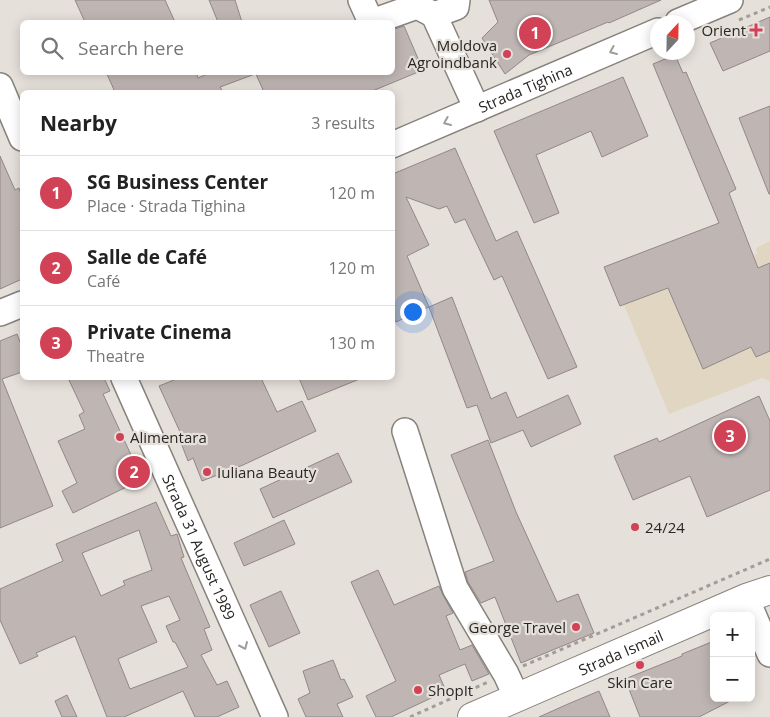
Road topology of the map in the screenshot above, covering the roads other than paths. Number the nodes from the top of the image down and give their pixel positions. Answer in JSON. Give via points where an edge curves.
{"nodes":[{"id":1,"x":361,"y":0,"type":"edge"},
{"id":2,"x":457,"y":0,"type":"edge"},
{"id":3,"x":730,"y":0,"type":"edge"},
{"id":4,"x":695,"y":15,"type":"edge"},
{"id":5,"x":434,"y":16,"type":"junction"},
{"id":6,"x":370,"y":20,"type":"edge"},
{"id":7,"x":377,"y":20,"type":"edge"},
{"id":8,"x":650,"y":34,"type":"edge"},
{"id":9,"x":0,"y":86,"type":"edge"},
{"id":10,"x":477,"y":109,"type":"junction"},
{"id":11,"x":20,"y":133,"type":"edge"},
{"id":12,"x":395,"y":144,"type":"edge"},
{"id":13,"x":20,"y":305,"type":"edge"},
{"id":14,"x":0,"y":313,"type":"edge"},
{"id":15,"x":125,"y":380,"type":"edge"},
{"id":16,"x":405,"y":431,"type":"dead end"},
{"id":17,"x":758,"y":594,"type":"edge"},
{"id":18,"x":770,"y":654,"type":"edge"},
{"id":19,"x":511,"y":686,"type":"junction"},
{"id":20,"x":275,"y":717,"type":"edge"},
{"id":21,"x":472,"y":717,"type":"edge"}],
"edges":[{"from":1,"to":6,"type":"street"},
{"from":2,"to":5,"type":"street","via":[[456,7]]},
{"from":3,"to":4,"type":"street"},
{"from":5,"to":7,"type":"street","via":[[417,6]]},
{"from":5,"to":10,"type":"street"},
{"from":8,"to":10,"type":"street","name":"Strada Tighina","one_way":true},
{"from":9,"to":11,"type":"street"},
{"from":10,"to":12,"type":"street","name":"Strada Tighina","one_way":true},
{"from":13,"to":14,"type":"street"},
{"from":15,"to":20,"type":"street","name":"Strada 31 August 1989","one_way":true},
{"from":16,"to":19,"type":"street","via":[[455,588]]},
{"from":17,"to":18,"type":"street"},
{"from":17,"to":19,"type":"main road","name":"Strada Ismail"},
{"from":19,"to":21,"type":"main road","name":"Strada Ismail"}]}
